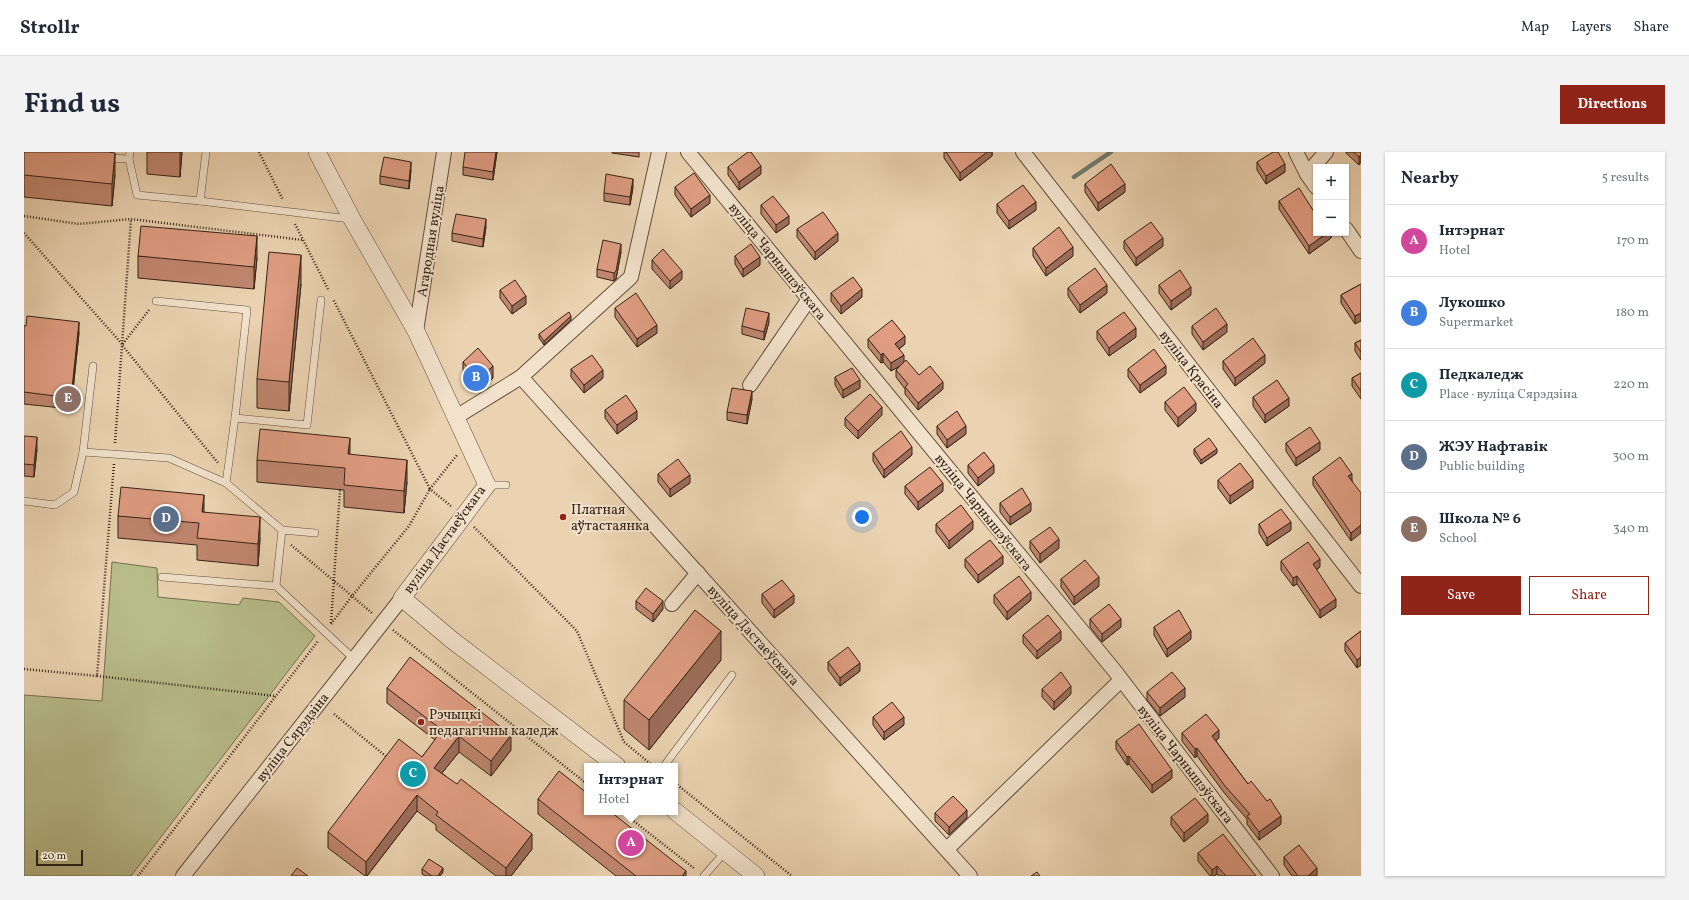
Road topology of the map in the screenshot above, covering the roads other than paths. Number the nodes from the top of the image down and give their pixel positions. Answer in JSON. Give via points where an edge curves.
{"nodes":[{"id":1,"x":206,"y":152,"type":"edge"},
{"id":2,"x":317,"y":152,"type":"edge"},
{"id":3,"x":444,"y":152,"type":"edge"},
{"id":4,"x":659,"y":152,"type":"edge"},
{"id":5,"x":688,"y":152,"type":"edge"},
{"id":6,"x":1023,"y":152,"type":"edge"},
{"id":7,"x":1296,"y":152,"type":"edge"},
{"id":8,"x":1326,"y":152,"type":"edge"},
{"id":9,"x":130,"y":155,"type":"edge"},
{"id":10,"x":99,"y":158,"type":"edge"},
{"id":11,"x":1307,"y":174,"type":"junction"},
{"id":12,"x":1313,"y":183,"type":"edge"},
{"id":13,"x":200,"y":201,"type":"junction"},
{"id":14,"x":352,"y":219,"type":"junction"},
{"id":15,"x":1349,"y":233,"type":"edge"},
{"id":16,"x":1361,"y":250,"type":"edge"},
{"id":17,"x":809,"y":299,"type":"junction"},
{"id":18,"x":321,"y":300,"type":"dead end"},
{"id":19,"x":156,"y":301,"type":"dead end"},
{"id":20,"x":416,"y":331,"type":"junction"},
{"id":21,"x":93,"y":366,"type":"dead end"},
{"id":22,"x":521,"y":377,"type":"junction"},
{"id":23,"x":750,"y":385,"type":"dead end"},
{"id":24,"x":235,"y":418,"type":"junction"},
{"id":25,"x":456,"y":418,"type":"junction"},
{"id":26,"x":83,"y":452,"type":"junction"},
{"id":27,"x":226,"y":483,"type":"junction"},
{"id":28,"x":486,"y":485,"type":"junction"},
{"id":29,"x":506,"y":485,"type":"dead end"},
{"id":30,"x":24,"y":501,"type":"edge"},
{"id":31,"x":282,"y":530,"type":"junction"},
{"id":32,"x":315,"y":533,"type":"dead end"},
{"id":33,"x":698,"y":573,"type":"junction"},
{"id":34,"x":162,"y":577,"type":"dead end"},
{"id":35,"x":276,"y":586,"type":"junction"},
{"id":36,"x":1361,"y":586,"type":"edge"},
{"id":37,"x":402,"y":598,"type":"junction"},
{"id":38,"x":672,"y":604,"type":"dead end"},
{"id":39,"x":354,"y":659,"type":"junction"},
{"id":40,"x":732,"y":675,"type":"dead end"},
{"id":41,"x":1121,"y":680,"type":"junction"},
{"id":42,"x":613,"y":763,"type":"edge"},
{"id":43,"x":666,"y":763,"type":"edge"},
{"id":44,"x":678,"y":813,"type":"edge"},
{"id":45,"x":947,"y":849,"type":"junction"},
{"id":46,"x":725,"y":852,"type":"junction"},
{"id":47,"x":183,"y":876,"type":"edge"},
{"id":48,"x":704,"y":876,"type":"edge"},
{"id":49,"x":756,"y":876,"type":"edge"},
{"id":50,"x":970,"y":876,"type":"edge"},
{"id":51,"x":1272,"y":876,"type":"edge"}],
"edges":[{"from":1,"to":13,"type":"lane"},
{"from":2,"to":14,"type":"street","name":"вуліца Дастаеўскага"},
{"from":3,"to":20,"type":"street","name":"Агародная вуліца"},
{"from":4,"to":22,"type":"street","via":[[631,277]]},
{"from":5,"to":17,"type":"street","name":"вуліца Чарнышэўскага"},
{"from":6,"to":36,"type":"street","name":"вуліца Красіна"},
{"from":7,"to":11,"type":"street"},
{"from":8,"to":11,"type":"street"},
{"from":9,"to":10,"type":"lane"},
{"from":9,"to":13,"type":"lane","via":[[137,195]]},
{"from":11,"to":12,"type":"street"},
{"from":13,"to":14,"type":"lane"},
{"from":14,"to":20,"type":"street","name":"вуліца Дастаеўскага"},
{"from":15,"to":16,"type":"street"},
{"from":17,"to":23,"type":"street"},
{"from":17,"to":41,"type":"street","name":"вуліца Чарнышэўскага"},
{"from":18,"to":24,"type":"lane","via":[[307,425]]},
{"from":19,"to":24,"type":"lane","via":[[246,310]]},
{"from":20,"to":25,"type":"street","name":"вуліца Дастаеўскага"},
{"from":21,"to":26,"type":"lane"},
{"from":22,"to":25,"type":"street"},
{"from":22,"to":33,"type":"street","name":"вуліца Дастаеўскага"},
{"from":24,"to":27,"type":"lane"},
{"from":25,"to":28,"type":"street","name":"вуліца Дастаеўскага"},
{"from":26,"to":27,"type":"lane","via":[[169,458]]},
{"from":26,"to":30,"type":"lane","via":[[74,492],[55,504]]},
{"from":27,"to":31,"type":"lane"},
{"from":28,"to":29,"type":"lane"},
{"from":28,"to":37,"type":"street","name":"вуліца Дастаеўскага"},
{"from":31,"to":32,"type":"lane"},
{"from":31,"to":35,"type":"lane"},
{"from":33,"to":38,"type":"street"},
{"from":33,"to":45,"type":"street","name":"вуліца Дастаеўскага"},
{"from":34,"to":35,"type":"lane"},
{"from":35,"to":39,"type":"lane"},
{"from":37,"to":39,"type":"street","name":"вуліца Сярэдзіна"},
{"from":37,"to":42,"type":"street","name":"вуліца Дастаеўскага","via":[[452,640]]},
{"from":39,"to":47,"type":"street","name":"вуліца Сярэдзіна"},
{"from":40,"to":43,"type":"lane"},
{"from":41,"to":45,"type":"street"},
{"from":41,"to":51,"type":"street","name":"вуліца Чарнышэўскага"},
{"from":44,"to":46,"type":"street"},
{"from":45,"to":50,"type":"street","name":"вуліца Дастаеўскага"},
{"from":46,"to":48,"type":"lane"},
{"from":46,"to":49,"type":"street"}]}
